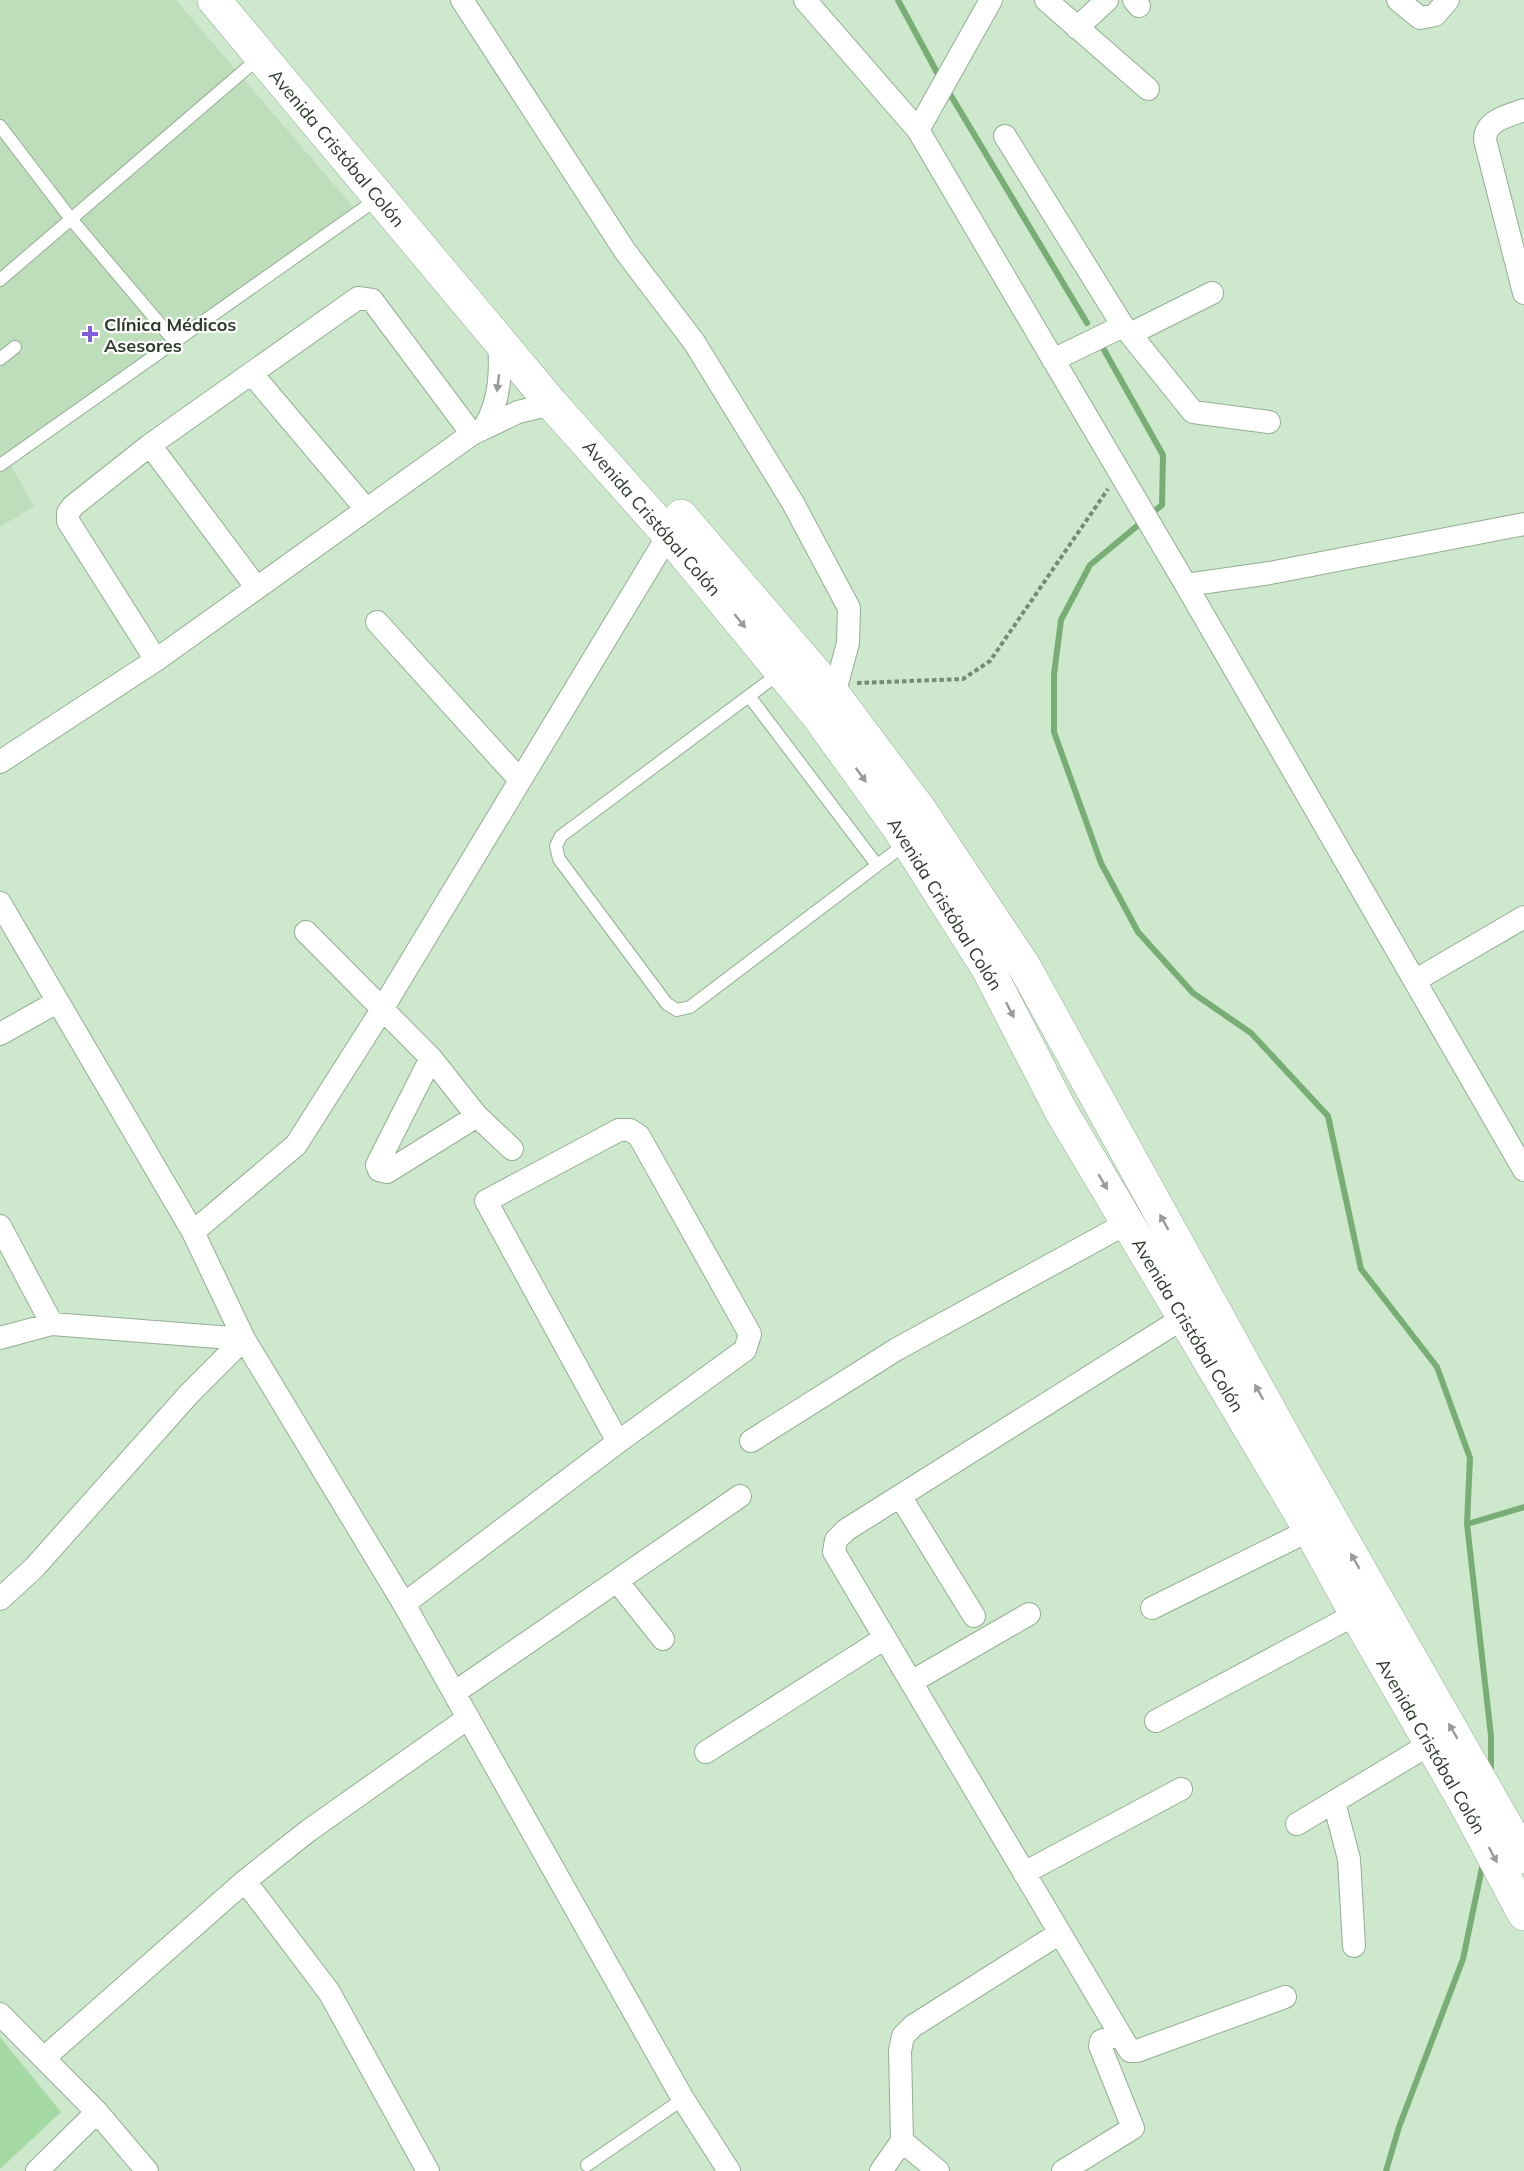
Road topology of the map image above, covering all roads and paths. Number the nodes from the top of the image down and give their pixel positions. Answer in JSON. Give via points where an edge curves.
{"nodes":[{"id":1,"x":214,"y":0,"type":"edge"},
{"id":2,"x":239,"y":0,"type":"edge"},
{"id":3,"x":462,"y":0,"type":"edge"},
{"id":4,"x":805,"y":0,"type":"edge"},
{"id":5,"x":991,"y":0,"type":"edge"},
{"id":6,"x":1046,"y":0,"type":"edge"},
{"id":7,"x":1107,"y":0,"type":"edge"},
{"id":8,"x":1398,"y":0,"type":"edge"},
{"id":9,"x":1448,"y":0,"type":"edge"},
{"id":10,"x":1077,"y":28,"type":"junction"},
{"id":11,"x":261,"y":56,"type":"junction"},
{"id":12,"x":1148,"y":89,"type":"dead end"},
{"id":13,"x":1524,"y":110,"type":"edge"},
{"id":14,"x":0,"y":126,"type":"edge"},
{"id":15,"x":918,"y":130,"type":"junction"},
{"id":16,"x":1005,"y":136,"type":"dead end"},
{"id":17,"x":378,"y":198,"type":"junction"},
{"id":18,"x":71,"y":219,"type":"junction"},
{"id":19,"x":0,"y":280,"type":"edge"},
{"id":20,"x":1212,"y":293,"type":"dead end"},
{"id":21,"x":1524,"y":293,"type":"edge"},
{"id":22,"x":1126,"y":330,"type":"junction"},
{"id":23,"x":499,"y":337,"type":"junction"},
{"id":24,"x":176,"y":343,"type":"junction"},
{"id":25,"x":15,"y":347,"type":"dead end"},
{"id":26,"x":0,"y":359,"type":"edge"},
{"id":27,"x":1053,"y":360,"type":"junction"},
{"id":28,"x":252,"y":375,"type":"junction"},
{"id":29,"x":552,"y":404,"type":"junction"},
{"id":30,"x":1269,"y":422,"type":"dead end"},
{"id":31,"x":478,"y":430,"type":"junction"},
{"id":32,"x":150,"y":445,"type":"junction"},
{"id":33,"x":0,"y":465,"type":"edge"},
{"id":34,"x":1119,"y":472,"type":"junction"},
{"id":35,"x":366,"y":509,"type":"junction"},
{"id":36,"x":1524,"y":524,"type":"edge"},
{"id":37,"x":675,"y":525,"type":"junction"},
{"id":38,"x":1186,"y":585,"type":"junction"},
{"id":39,"x":256,"y":587,"type":"junction"},
{"id":40,"x":377,"y":622,"type":"dead end"},
{"id":41,"x":156,"y":660,"type":"junction"},
{"id":42,"x":782,"y":671,"type":"junction"},
{"id":43,"x":836,"y":689,"type":"junction"},
{"id":44,"x":749,"y":696,"type":"junction"},
{"id":45,"x":0,"y":762,"type":"edge"},
{"id":46,"x":519,"y":779,"type":"junction"},
{"id":47,"x":908,"y":842,"type":"junction"},
{"id":48,"x":877,"y":865,"type":"junction"},
{"id":49,"x":0,"y":903,"type":"edge"},
{"id":50,"x":1524,"y":917,"type":"edge"},
{"id":51,"x":306,"y":932,"type":"dead end"},
{"id":52,"x":1416,"y":980,"type":"junction"},
{"id":53,"x":57,"y":1002,"type":"junction"},
{"id":54,"x":381,"y":1011,"type":"junction"},
{"id":55,"x":0,"y":1034,"type":"edge"},
{"id":56,"x":431,"y":1058,"type":"junction"},
{"id":57,"x":477,"y":1116,"type":"junction"},
{"id":58,"x":512,"y":1149,"type":"dead end"},
{"id":59,"x":1523,"y":1166,"type":"edge"},
{"id":60,"x":1126,"y":1222,"type":"junction"},
{"id":61,"x":0,"y":1226,"type":"edge"},
{"id":62,"x":193,"y":1232,"type":"junction"},
{"id":63,"x":1183,"y":1318,"type":"junction"},
{"id":64,"x":52,"y":1324,"type":"junction"},
{"id":65,"x":0,"y":1338,"type":"edge"},
{"id":66,"x":244,"y":1339,"type":"junction"},
{"id":67,"x":751,"y":1441,"type":"dead end"},
{"id":68,"x":618,"y":1442,"type":"junction"},
{"id":69,"x":740,"y":1496,"type":"dead end"},
{"id":70,"x":900,"y":1496,"type":"junction"},
{"id":71,"x":1310,"y":1530,"type":"junction"},
{"id":72,"x":617,"y":1581,"type":"junction"},
{"id":73,"x":0,"y":1599,"type":"edge"},
{"id":74,"x":404,"y":1604,"type":"junction"},
{"id":75,"x":1152,"y":1608,"type":"dead end"},
{"id":76,"x":1029,"y":1614,"type":"dead end"},
{"id":77,"x":1356,"y":1614,"type":"junction"},
{"id":78,"x":974,"y":1616,"type":"dead end"},
{"id":79,"x":885,"y":1638,"type":"junction"},
{"id":80,"x":663,"y":1639,"type":"dead end"},
{"id":81,"x":911,"y":1682,"type":"junction"},
{"id":82,"x":454,"y":1694,"type":"junction"},
{"id":83,"x":468,"y":1718,"type":"junction"},
{"id":84,"x":1156,"y":1721,"type":"dead end"},
{"id":85,"x":1430,"y":1744,"type":"junction"},
{"id":86,"x":706,"y":1752,"type":"dead end"},
{"id":87,"x":1181,"y":1789,"type":"dead end"},
{"id":88,"x":1474,"y":1792,"type":"junction"},
{"id":89,"x":1334,"y":1802,"type":"junction"},
{"id":90,"x":1297,"y":1824,"type":"dead end"},
{"id":91,"x":1524,"y":1857,"type":"edge"},
{"id":92,"x":1024,"y":1873,"type":"junction"},
{"id":93,"x":245,"y":1881,"type":"junction"},
{"id":94,"x":1524,"y":1914,"type":"edge"},
{"id":95,"x":1060,"y":1933,"type":"junction"},
{"id":96,"x":1354,"y":1946,"type":"dead end"},
{"id":97,"x":1285,"y":1997,"type":"dead end"},
{"id":98,"x":0,"y":2014,"type":"edge"},
{"id":99,"x":1119,"y":2034,"type":"junction"},
{"id":100,"x":44,"y":2058,"type":"junction"},
{"id":101,"x":683,"y":2099,"type":"junction"},
{"id":102,"x":97,"y":2112,"type":"junction"},
{"id":103,"x":902,"y":2141,"type":"junction"},
{"id":104,"x":586,"y":2165,"type":"dead end"},
{"id":105,"x":723,"y":2169,"type":"edge"},
{"id":106,"x":37,"y":2171,"type":"edge"},
{"id":107,"x":147,"y":2171,"type":"edge"},
{"id":108,"x":428,"y":2171,"type":"edge"},
{"id":109,"x":881,"y":2171,"type":"edge"},
{"id":110,"x":938,"y":2171,"type":"edge"},
{"id":111,"x":1063,"y":2171,"type":"edge"}],
"edges":[{"from":1,"to":11,"type":"street","name":"Avenida Cristóbal Colón"},
{"from":2,"to":37,"type":"street","name":"Avenida Cristóbal Colón"},
{"from":3,"to":43,"type":"street","via":[[625,251],[694,342],[794,503],[849,608],[848,643]]},
{"from":4,"to":15,"type":"street"},
{"from":5,"to":15,"type":"street"},
{"from":6,"to":10,"type":"street"},
{"from":7,"to":10,"type":"street"},
{"from":8,"to":9,"type":"street","via":[[1419,18],[1435,15]]},
{"from":10,"to":12,"type":"street"},
{"from":11,"to":17,"type":"street","name":"Avenida Cristóbal Colón"},
{"from":11,"to":18,"type":"lane"},
{"from":13,"to":21,"type":"street","via":[[1491,123],[1485,140]]},
{"from":14,"to":18,"type":"lane"},
{"from":15,"to":27,"type":"street"},
{"from":16,"to":22,"type":"street"},
{"from":17,"to":23,"type":"street","name":"Avenida Cristóbal Colón"},
{"from":17,"to":24,"type":"lane"},
{"from":18,"to":19,"type":"lane"},
{"from":18,"to":24,"type":"lane"},
{"from":20,"to":22,"type":"street"},
{"from":22,"to":27,"type":"street"},
{"from":22,"to":30,"type":"street","via":[[1192,412]]},
{"from":23,"to":29,"type":"street","name":"Avenida Cristóbal Colón"},
{"from":23,"to":31,"type":"street","one_way":true,"via":[[499,384],[492,414]]},
{"from":24,"to":33,"type":"lane"},
{"from":25,"to":26,"type":"lane"},
{"from":27,"to":34,"type":"street"},
{"from":28,"to":31,"type":"street","via":[[358,298],[365,298],[372,300]]},
{"from":28,"to":32,"type":"street"},
{"from":28,"to":35,"type":"street"},
{"from":29,"to":31,"type":"street","via":[[518,412]]},
{"from":29,"to":37,"type":"street","name":"Avenida Cristóbal Colón"},
{"from":31,"to":35,"type":"street"},
{"from":32,"to":39,"type":"street"},
{"from":32,"to":41,"type":"street","via":[[73,506],[68,522]]},
{"from":34,"to":38,"type":"street"},
{"from":34,"to":43,"type":"path","via":[[990,661],[963,679]]},
{"from":35,"to":39,"type":"street"},
{"from":36,"to":38,"type":"street","via":[[1270,573]]},
{"from":37,"to":42,"type":"street","name":"Avenida Cristóbal Colón","one_way":true},
{"from":37,"to":43,"type":"street","name":"Avenida Cristóbal Colón"},
{"from":37,"to":46,"type":"street"},
{"from":38,"to":52,"type":"street"},
{"from":39,"to":41,"type":"street"},
{"from":40,"to":46,"type":"street"},
{"from":41,"to":45,"type":"street"},
{"from":42,"to":44,"type":"lane"},
{"from":42,"to":47,"type":"street","name":"Avenida Cristóbal Colón","one_way":true},
{"from":88,"to":43,"type":"street","name":"Avenida Cristóbal Colón","one_way":true,"via":[[1024,966]]},
{"from":44,"to":48,"type":"lane"},
{"from":44,"to":48,"type":"lane","via":[[561,836],[556,846],[559,859],[667,1004],[677,1010],[690,1007]]},
{"from":46,"to":54,"type":"street"},
{"from":47,"to":48,"type":"lane"},
{"from":47,"to":60,"type":"street","name":"Avenida Cristóbal Colón","one_way":true,"via":[[988,969],[1061,1111]]},
{"from":49,"to":53,"type":"street"},
{"from":50,"to":52,"type":"street"},
{"from":51,"to":54,"type":"street"},
{"from":52,"to":59,"type":"street"},
{"from":53,"to":55,"type":"street"},
{"from":53,"to":62,"type":"street"},
{"from":54,"to":56,"type":"street"},
{"from":54,"to":62,"type":"street","via":[[296,1145]]},
{"from":56,"to":57,"type":"street"},
{"from":56,"to":57,"type":"street","via":[[377,1165],[379,1170],[387,1172]]},
{"from":57,"to":58,"type":"street"},
{"from":60,"to":63,"type":"street","name":"Avenida Cristóbal Colón"},
{"from":60,"to":67,"type":"street","via":[[897,1349]]},
{"from":61,"to":64,"type":"street"},
{"from":62,"to":66,"type":"street"},
{"from":63,"to":70,"type":"street"},
{"from":63,"to":71,"type":"street","name":"Avenida Cristóbal Colón"},
{"from":64,"to":65,"type":"street"},
{"from":64,"to":66,"type":"street"},
{"from":66,"to":73,"type":"street","via":[[189,1394],[34,1568]]},
{"from":66,"to":74,"type":"street"},
{"from":68,"to":68,"type":"street","via":[[486,1201],[619,1130],[630,1130],[639,1136],[750,1334],[750,1342],[746,1350]]},
{"from":68,"to":74,"type":"street"},
{"from":69,"to":72,"type":"street"},
{"from":70,"to":78,"type":"street"},
{"from":70,"to":79,"type":"street","via":[[846,1530],[836,1540],[834,1552]]},
{"from":71,"to":75,"type":"street"},
{"from":71,"to":77,"type":"street","name":"Avenida Cristóbal Colón"},
{"from":72,"to":80,"type":"street"},
{"from":72,"to":82,"type":"street"},
{"from":74,"to":82,"type":"street"},
{"from":76,"to":81,"type":"street"},
{"from":77,"to":84,"type":"street"},
{"from":77,"to":85,"type":"street","name":"Avenida Cristóbal Colón"},
{"from":79,"to":81,"type":"street"},
{"from":79,"to":86,"type":"street"},
{"from":81,"to":92,"type":"street"},
{"from":82,"to":83,"type":"street"},
{"from":83,"to":93,"type":"street","via":[[308,1831]]},
{"from":83,"to":101,"type":"street"},
{"from":85,"to":88,"type":"street","name":"Avenida Cristóbal Colón"},
{"from":85,"to":89,"type":"street"},
{"from":87,"to":92,"type":"street"},
{"from":88,"to":91,"type":"street","name":"Avenida Cristóbal Colón"},
{"from":88,"to":94,"type":"street","name":"Avenida Cristóbal Colón","one_way":true},
{"from":89,"to":90,"type":"street"},
{"from":89,"to":96,"type":"street","via":[[1349,1859]]},
{"from":92,"to":95,"type":"street"},
{"from":93,"to":100,"type":"street"},
{"from":93,"to":108,"type":"street","via":[[329,1992]]},
{"from":95,"to":99,"type":"street"},
{"from":95,"to":103,"type":"street","via":[[903,2036]]},
{"from":97,"to":99,"type":"street","via":[[1137,2051],[1130,2051]]},
{"from":98,"to":100,"type":"street"},
{"from":99,"to":111,"type":"street","via":[[1100,2046],[1133,2128]]},
{"from":100,"to":102,"type":"street"},
{"from":101,"to":104,"type":"lane"},
{"from":101,"to":105,"type":"street"},
{"from":102,"to":106,"type":"street"},
{"from":102,"to":107,"type":"street"},
{"from":103,"to":109,"type":"street"},
{"from":103,"to":110,"type":"street"}]}
